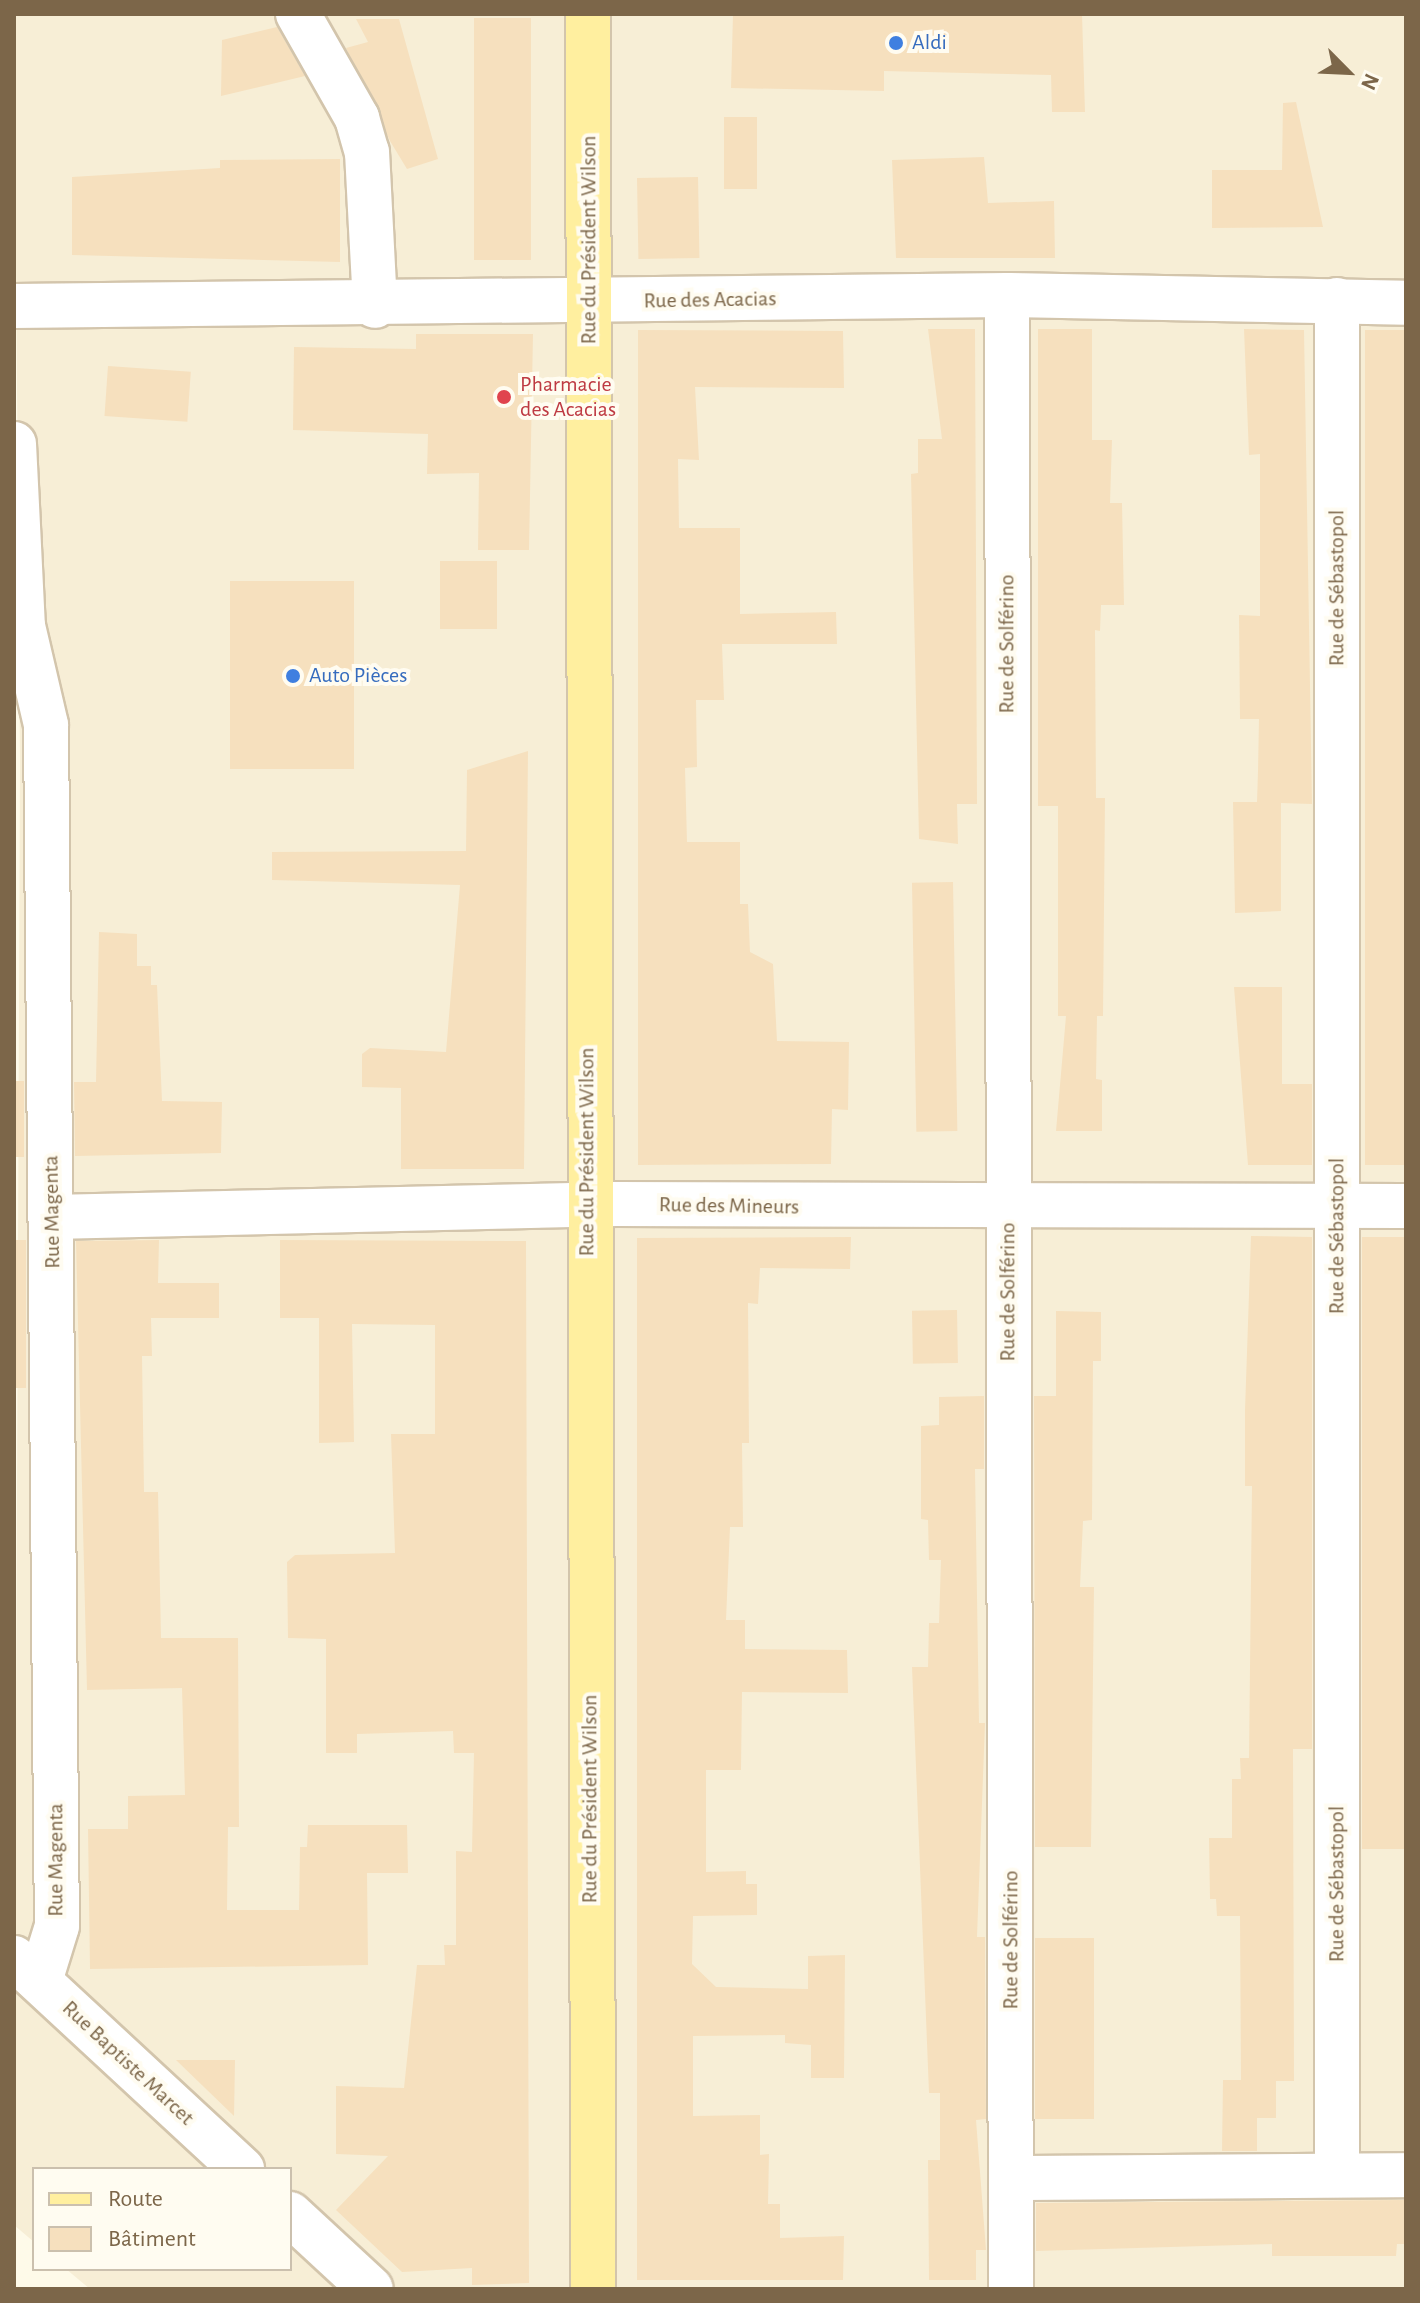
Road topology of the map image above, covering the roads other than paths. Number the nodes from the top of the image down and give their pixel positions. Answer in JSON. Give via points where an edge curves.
{"nodes":[{"id":1,"x":298,"y":14,"type":"edge"},
{"id":2,"x":588,"y":14,"type":"edge"},
{"id":3,"x":1007,"y":295,"type":"junction"},
{"id":4,"x":1337,"y":300,"type":"junction"},
{"id":5,"x":589,"y":302,"type":"junction"},
{"id":6,"x":1406,"y":303,"type":"edge"},
{"id":7,"x":14,"y":306,"type":"edge"},
{"id":8,"x":375,"y":306,"type":"junction"},
{"id":9,"x":14,"y":444,"type":"edge"},
{"id":10,"x":587,"y":1205,"type":"junction"},
{"id":11,"x":1337,"y":1206,"type":"junction"},
{"id":12,"x":1406,"y":1206,"type":"edge"},
{"id":13,"x":1007,"y":1208,"type":"junction"},
{"id":14,"x":52,"y":1217,"type":"junction"},
{"id":15,"x":27,"y":1970,"type":"edge"},
{"id":16,"x":240,"y":2167,"type":"edge"},
{"id":17,"x":1337,"y":2173,"type":"junction"},
{"id":18,"x":1406,"y":2175,"type":"edge"},
{"id":19,"x":1013,"y":2178,"type":"junction"},
{"id":20,"x":292,"y":2216,"type":"edge"},
{"id":21,"x":371,"y":2289,"type":"edge"},
{"id":22,"x":593,"y":2289,"type":"edge"},
{"id":23,"x":1011,"y":2289,"type":"edge"}],
"edges":[{"from":1,"to":8,"type":"street","via":[[357,118],[367,152]]},
{"from":2,"to":5,"type":"main road","name":"Rue du Président Wilson"},
{"from":3,"to":4,"type":"street","name":"Rue des Acacias"},
{"from":3,"to":5,"type":"street","name":"Rue des Acacias"},
{"from":3,"to":13,"type":"street","name":"Rue de Solférino"},
{"from":4,"to":6,"type":"street","name":"Rue des Acacias"},
{"from":4,"to":11,"type":"street","name":"Rue de Sébastopol"},
{"from":5,"to":8,"type":"street","name":"Rue des Acacias"},
{"from":5,"to":10,"type":"main road","name":"Rue du Président Wilson"},
{"from":7,"to":8,"type":"street","name":"Rue des Acacias"},
{"from":9,"to":14,"type":"street","name":"Rue Magenta","via":[[23,626],[46,725]]},
{"from":10,"to":13,"type":"street","name":"Rue des Mineurs"},
{"from":10,"to":14,"type":"street","name":"Rue des Mineurs"},
{"from":10,"to":22,"type":"main road","name":"Rue du Président Wilson"},
{"from":11,"to":12,"type":"street","name":"Rue des Mineurs"},
{"from":11,"to":13,"type":"street","name":"Rue des Mineurs"},
{"from":11,"to":17,"type":"street","name":"Rue de Sébastopol"},
{"from":13,"to":19,"type":"street","name":"Rue de Solférino"},
{"from":14,"to":15,"type":"street","name":"Rue Magenta","via":[[57,1926]]},
{"from":15,"to":16,"type":"street","name":"Rue Baptiste Marcet"},
{"from":17,"to":18,"type":"street"},
{"from":17,"to":19,"type":"street"},
{"from":19,"to":23,"type":"street","name":"Rue de Solférino"},
{"from":20,"to":21,"type":"street"}]}
